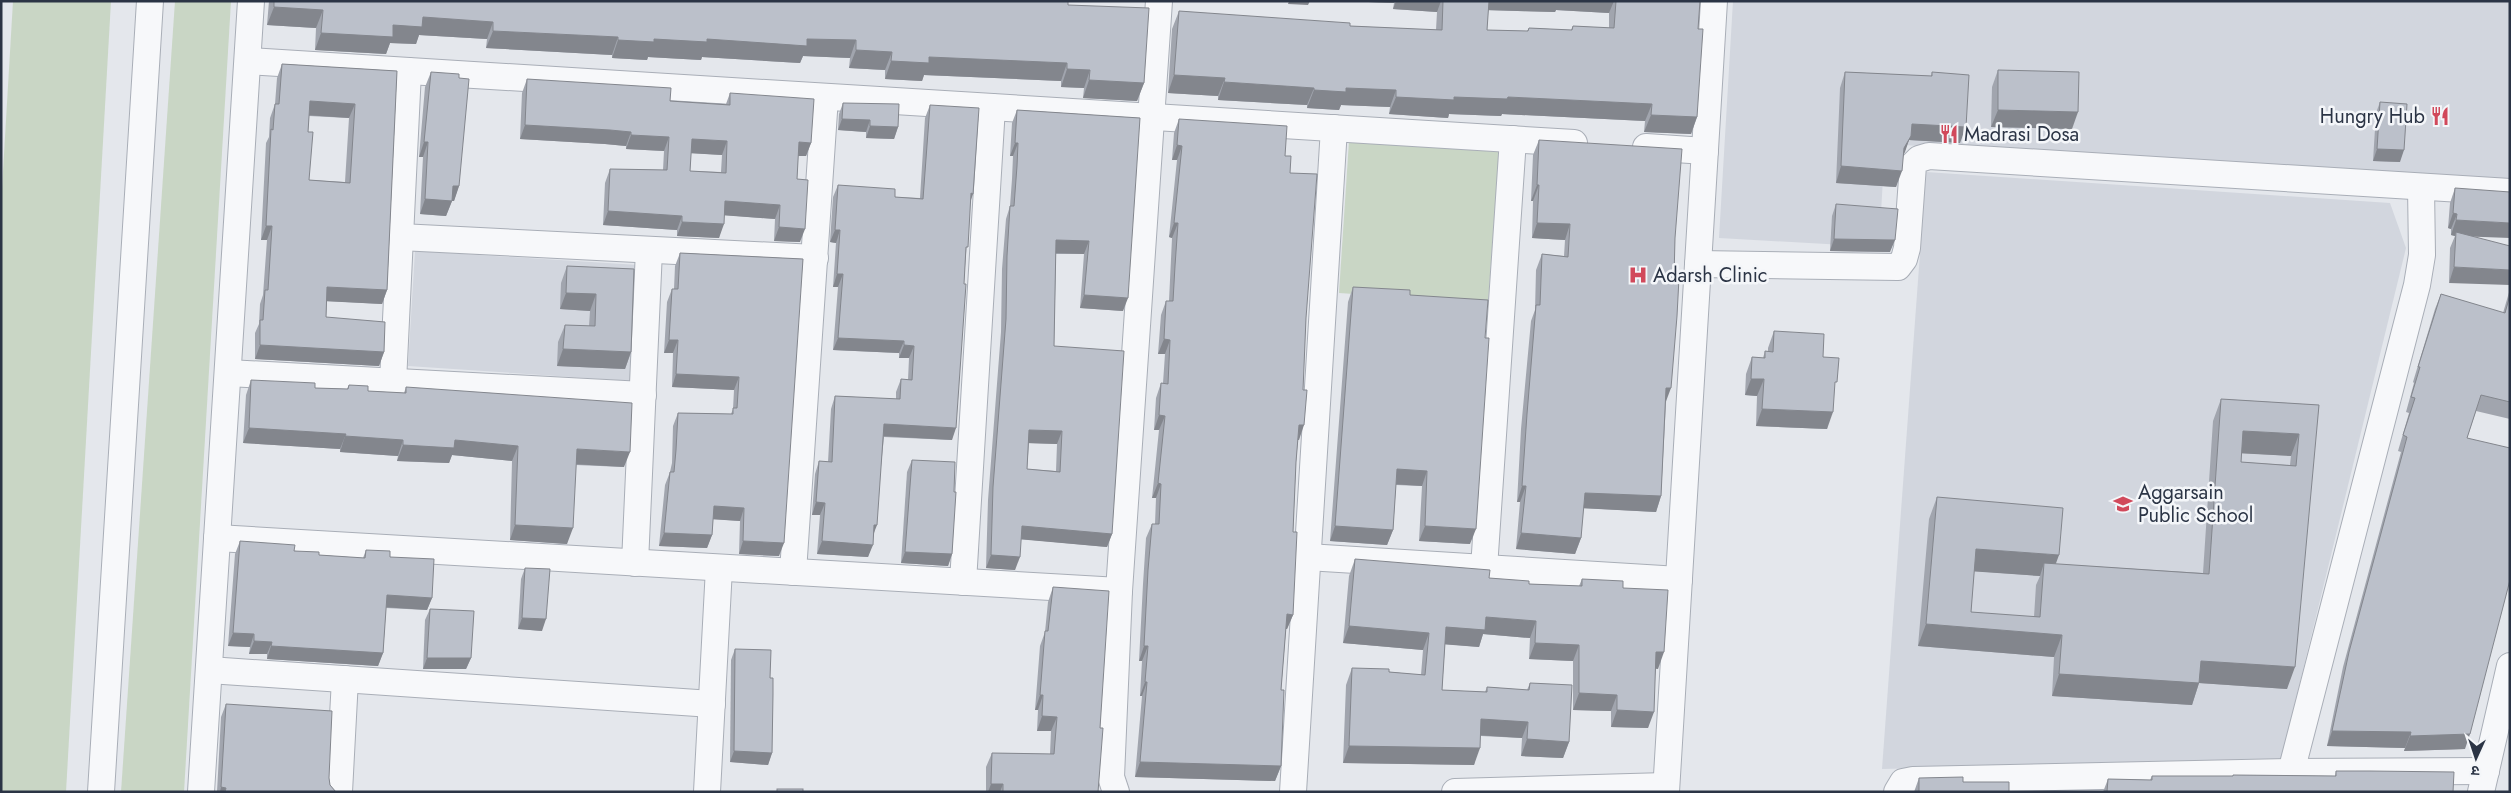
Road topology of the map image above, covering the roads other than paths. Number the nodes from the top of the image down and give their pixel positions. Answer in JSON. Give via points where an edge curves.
{"nodes":[{"id":1,"x":150,"y":1,"type":"edge"},
{"id":2,"x":252,"y":1,"type":"edge"},
{"id":3,"x":1159,"y":1,"type":"edge"},
{"id":4,"x":1714,"y":1,"type":"edge"},
{"id":5,"x":248,"y":61,"type":"junction"},
{"id":6,"x":408,"y":71,"type":"junction"},
{"id":7,"x":826,"y":97,"type":"junction"},
{"id":8,"x":992,"y":107,"type":"junction"},
{"id":9,"x":1151,"y":117,"type":"junction"},
{"id":10,"x":1334,"y":128,"type":"junction"},
{"id":11,"x":1513,"y":139,"type":"junction"},
{"id":12,"x":1705,"y":151,"type":"junction"},
{"id":13,"x":2421,"y":187,"type":"junction"},
{"id":14,"x":2510,"y":192,"type":"edge"},
{"id":15,"x":400,"y":237,"type":"junction"},
{"id":16,"x":649,"y":250,"type":"junction"},
{"id":17,"x":815,"y":258,"type":"junction"},
{"id":18,"x":1698,"y":264,"type":"junction"},
{"id":19,"x":228,"y":373,"type":"junction"},
{"id":20,"x":393,"y":382,"type":"junction"},
{"id":21,"x":643,"y":395,"type":"junction"},
{"id":22,"x":217,"y":538,"type":"junction"},
{"id":23,"x":1307,"y":557,"type":"junction"},
{"id":24,"x":635,"y":563,"type":"junction"},
{"id":25,"x":719,"y":568,"type":"junction"},
{"id":26,"x":1484,"y":568,"type":"junction"},
{"id":27,"x":793,"y":572,"type":"junction"},
{"id":28,"x":1679,"y":580,"type":"junction"},
{"id":29,"x":963,"y":582,"type":"junction"},
{"id":30,"x":1119,"y":591,"type":"junction"},
{"id":31,"x":2510,"y":666,"type":"edge"},
{"id":32,"x":209,"y":670,"type":"junction"},
{"id":33,"x":345,"y":679,"type":"junction"},
{"id":34,"x":712,"y":704,"type":"junction"},
{"id":35,"x":2291,"y":772,"type":"junction"},
{"id":36,"x":2484,"y":781,"type":"edge"},
{"id":37,"x":1666,"y":789,"type":"edge"},
{"id":38,"x":101,"y":792,"type":"edge"},
{"id":39,"x":201,"y":792,"type":"edge"},
{"id":40,"x":339,"y":792,"type":"edge"},
{"id":41,"x":707,"y":792,"type":"edge"},
{"id":42,"x":1116,"y":792,"type":"edge"},
{"id":43,"x":1293,"y":792,"type":"edge"},
{"id":44,"x":1454,"y":792,"type":"edge"},
{"id":45,"x":1897,"y":792,"type":"edge"}],
"edges":[{"from":1,"to":38,"type":"street"},
{"from":2,"to":5,"type":"street"},
{"from":3,"to":9,"type":"street"},
{"from":4,"to":12,"type":"street"},
{"from":5,"to":6,"type":"street"},
{"from":5,"to":19,"type":"street"},
{"from":6,"to":7,"type":"street"},
{"from":6,"to":15,"type":"street"},
{"from":7,"to":8,"type":"street"},
{"from":7,"to":17,"type":"street"},
{"from":8,"to":9,"type":"street"},
{"from":8,"to":29,"type":"street"},
{"from":9,"to":10,"type":"street"},
{"from":9,"to":30,"type":"street"},
{"from":10,"to":11,"type":"street"},
{"from":10,"to":23,"type":"street"},
{"from":11,"to":12,"type":"street"},
{"from":11,"to":26,"type":"street"},
{"from":12,"to":18,"type":"street"},
{"from":13,"to":14,"type":"street"},
{"from":13,"to":18,"type":"street","via":[[1929,156],[1913,165],[1907,248],[1898,267]]},
{"from":13,"to":35,"type":"street","via":[[2422,255],[2417,285]]},
{"from":15,"to":16,"type":"street"},
{"from":15,"to":20,"type":"street"},
{"from":16,"to":17,"type":"street"},
{"from":16,"to":21,"type":"street"},
{"from":17,"to":27,"type":"street"},
{"from":18,"to":28,"type":"street"},
{"from":19,"to":20,"type":"street"},
{"from":19,"to":22,"type":"street"},
{"from":20,"to":21,"type":"street"},
{"from":21,"to":24,"type":"street"},
{"from":22,"to":24,"type":"street"},
{"from":22,"to":32,"type":"street"},
{"from":23,"to":26,"type":"street"},
{"from":23,"to":43,"type":"street"},
{"from":24,"to":25,"type":"street"},
{"from":25,"to":27,"type":"street"},
{"from":25,"to":34,"type":"street"},
{"from":26,"to":28,"type":"street"},
{"from":27,"to":29,"type":"street"},
{"from":28,"to":37,"type":"street"},
{"from":29,"to":30,"type":"street"},
{"from":30,"to":42,"type":"street","via":[[1111,777]]},
{"from":31,"to":36,"type":"street"},
{"from":32,"to":33,"type":"street"},
{"from":32,"to":39,"type":"street"},
{"from":33,"to":34,"type":"street"},
{"from":33,"to":40,"type":"street"},
{"from":34,"to":41,"type":"street"},
{"from":35,"to":36,"type":"street"},
{"from":35,"to":45,"type":"street","via":[[1913,780],[1903,782]]},
{"from":37,"to":44,"type":"street"}]}
